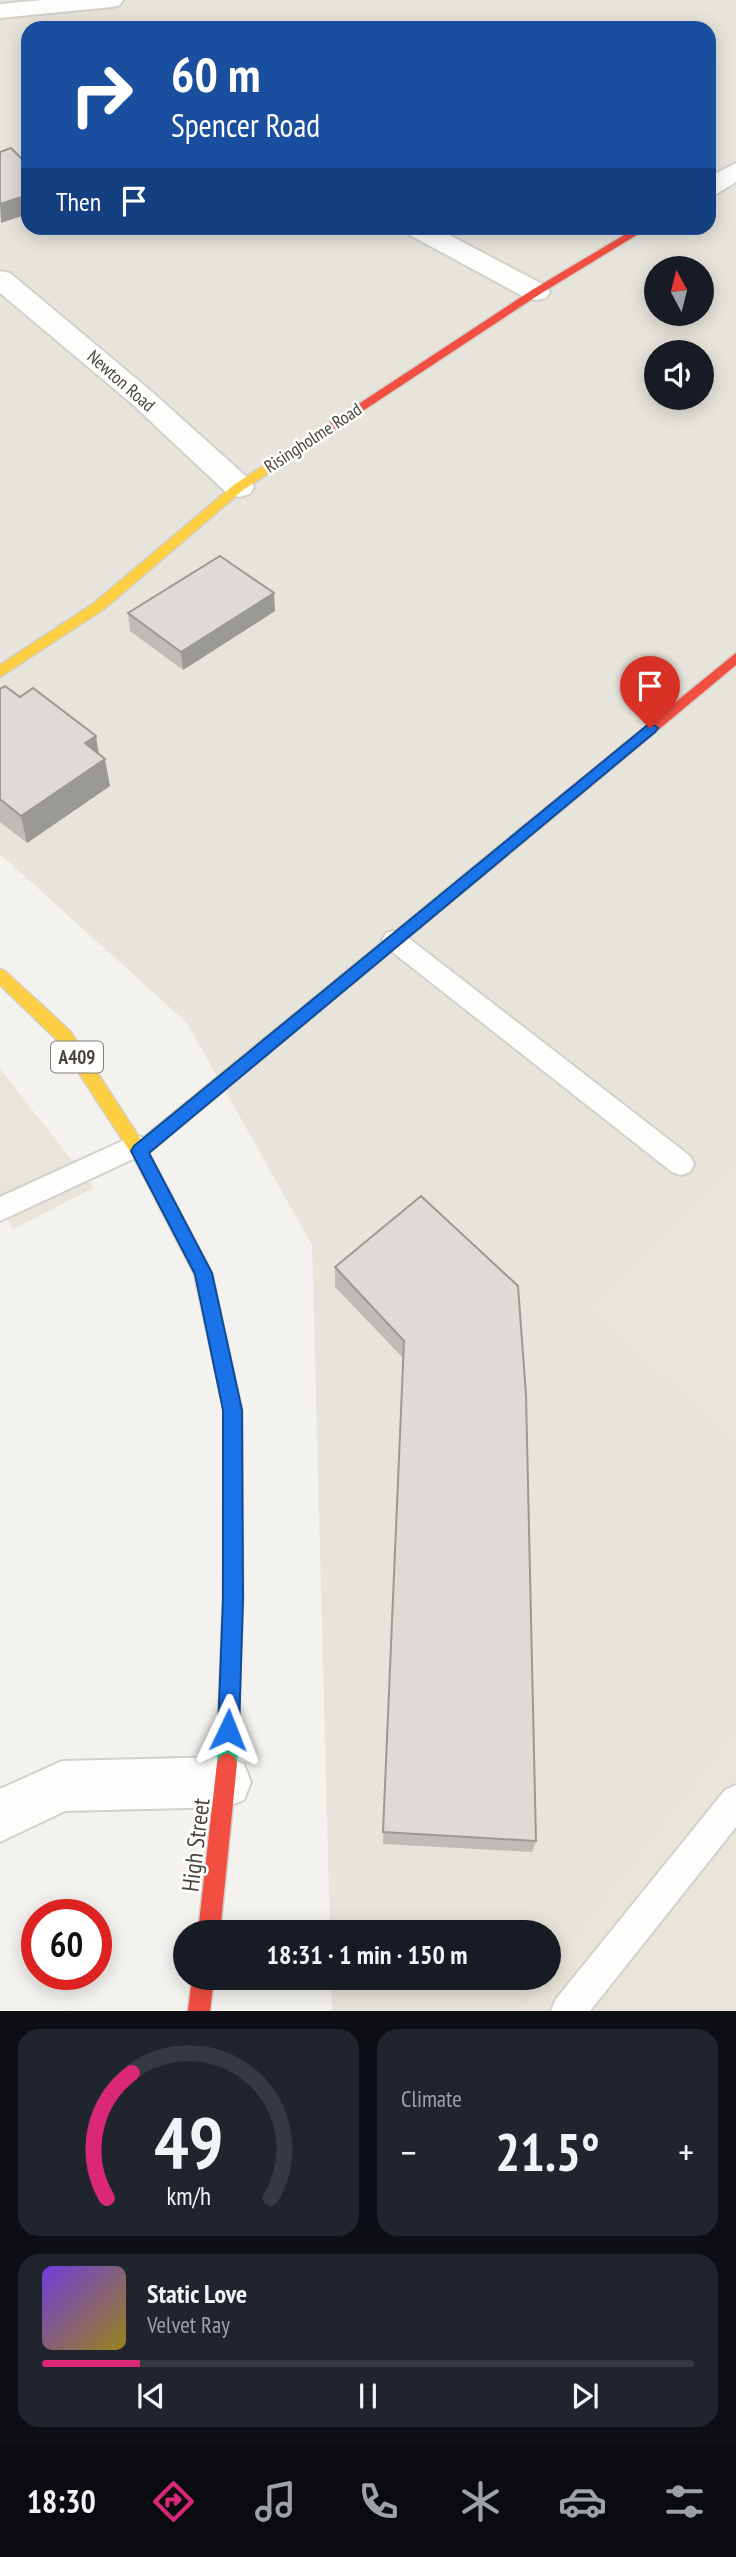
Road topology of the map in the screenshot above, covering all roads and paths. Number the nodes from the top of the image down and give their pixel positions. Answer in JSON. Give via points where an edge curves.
{"nodes":[{"id":1,"x":112,"y":0,"type":"edge"},
{"id":2,"x":0,"y":11,"type":"edge"},
{"id":3,"x":736,"y":171,"type":"edge"},
{"id":4,"x":716,"y":184,"type":"edge"},
{"id":5,"x":430,"y":235,"type":"edge"},
{"id":6,"x":631,"y":235,"type":"edge"},
{"id":7,"x":0,"y":279,"type":"edge"},
{"id":8,"x":536,"y":292,"type":"junction"},
{"id":9,"x":239,"y":487,"type":"junction"},
{"id":10,"x":736,"y":658,"type":"edge"},
{"id":11,"x":0,"y":671,"type":"edge"},
{"id":12,"x":394,"y":940,"type":"junction"},
{"id":13,"x":0,"y":975,"type":"edge"},
{"id":14,"x":137,"y":1149,"type":"junction"},
{"id":15,"x":681,"y":1164,"type":"dead end"},
{"id":16,"x":0,"y":1210,"type":"edge"},
{"id":17,"x":226,"y":1783,"type":"junction"},
{"id":18,"x":736,"y":1801,"type":"edge"},
{"id":19,"x":0,"y":1816,"type":"edge"},
{"id":20,"x":210,"y":1920,"type":"edge"},
{"id":21,"x":202,"y":1990,"type":"edge"},
{"id":22,"x":200,"y":2011,"type":"edge"},
{"id":23,"x":568,"y":2011,"type":"edge"}],
"edges":[{"from":1,"to":2,"type":"street"},
{"from":3,"to":4,"type":"street"},
{"from":5,"to":8,"type":"street"},
{"from":6,"to":8,"type":"street","name":"Risingholme Road"},
{"from":7,"to":9,"type":"street","name":"Newton Road","via":[[141,397]]},
{"from":8,"to":9,"type":"street","name":"Risingholme Road"},
{"from":9,"to":11,"type":"street","name":"Risingholme Road","via":[[99,606]]},
{"from":10,"to":12,"type":"street"},
{"from":12,"to":14,"type":"street"},
{"from":12,"to":15,"type":"lane"},
{"from":13,"to":14,"type":"street","number":"A409","via":[[64,1036]]},
{"from":14,"to":16,"type":"lane"},
{"from":14,"to":17,"type":"street","name":"High Street","number":"A409","via":[[203,1273],[233,1410],[233,1599]]},
{"from":17,"to":19,"type":"street","via":[[62,1786]]},
{"from":17,"to":20,"type":"street","name":"High Street","number":"A409"},
{"from":18,"to":23,"type":"lane"},
{"from":21,"to":22,"type":"street"}]}
